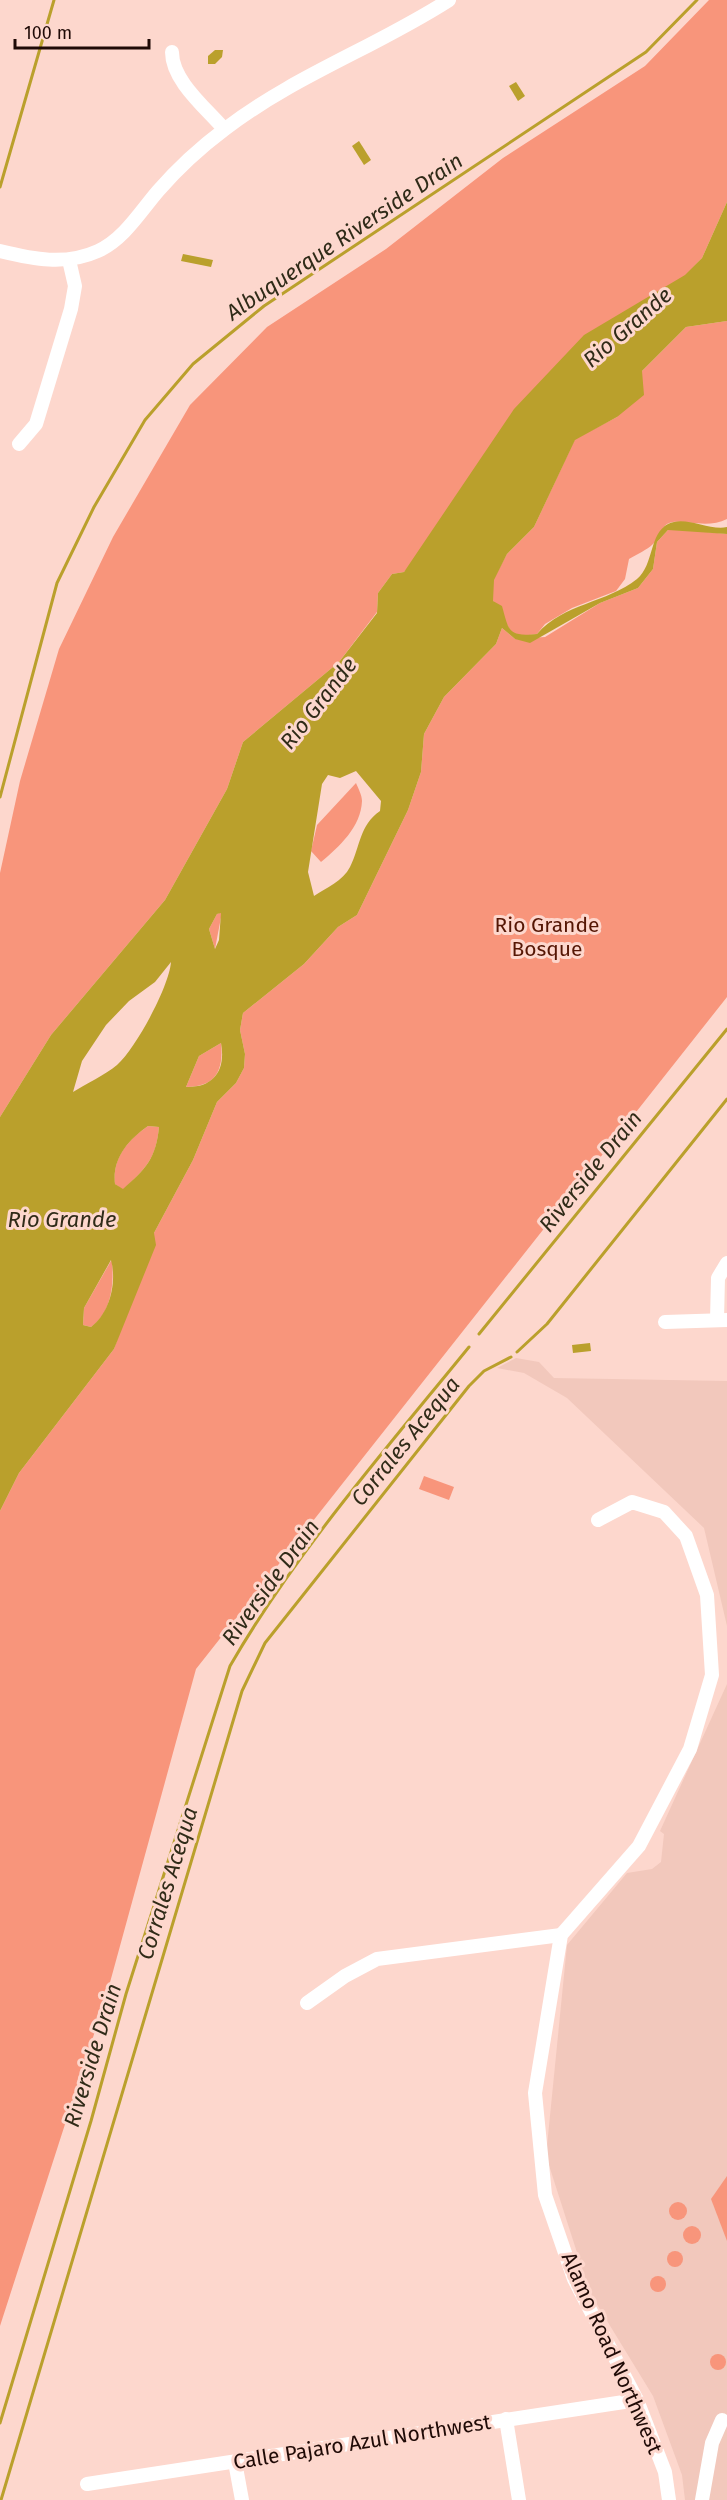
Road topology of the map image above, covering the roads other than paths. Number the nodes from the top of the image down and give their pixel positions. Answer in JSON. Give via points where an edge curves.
{"nodes":[{"id":1,"x":449,"y":0,"type":"edge"},
{"id":2,"x":172,"y":52,"type":"dead end"},
{"id":3,"x":224,"y":129,"type":"junction"},
{"id":4,"x":0,"y":251,"type":"edge"},
{"id":5,"x":69,"y":260,"type":"junction"},
{"id":6,"x":19,"y":444,"type":"dead end"},
{"id":7,"x":727,"y":1263,"type":"edge"},
{"id":8,"x":722,"y":1320,"type":"edge"},
{"id":9,"x":665,"y":1322,"type":"dead end"},
{"id":10,"x":598,"y":1520,"type":"dead end"},
{"id":11,"x":561,"y":1935,"type":"junction"},
{"id":12,"x":307,"y":2003,"type":"dead end"},
{"id":13,"x":637,"y":2400,"type":"junction"},
{"id":14,"x":506,"y":2418,"type":"junction"},
{"id":15,"x":722,"y":2420,"type":"dead end"},
{"id":16,"x":235,"y":2462,"type":"junction"},
{"id":17,"x":87,"y":2484,"type":"dead end"},
{"id":18,"x":242,"y":2500,"type":"edge"},
{"id":19,"x":519,"y":2500,"type":"edge"},
{"id":20,"x":669,"y":2500,"type":"edge"},
{"id":21,"x":702,"y":2500,"type":"edge"}],
"edges":[{"from":1,"to":3,"type":"street","via":[[307,75]]},
{"from":2,"to":3,"type":"street","via":[[181,78]]},
{"from":3,"to":5,"type":"street","via":[[175,173],[113,242]]},
{"from":4,"to":5,"type":"street"},
{"from":5,"to":6,"type":"street","via":[[75,286],[71,309],[36,424]]},
{"from":7,"to":8,"type":"street","via":[[718,1278]]},
{"from":8,"to":9,"type":"street"},
{"from":10,"to":11,"type":"street","via":[[632,1502],[664,1512],[686,1536],[707,1595],[712,1675],[690,1749],[639,1846]]},
{"from":11,"to":12,"type":"street","via":[[377,1959]]},
{"from":11,"to":13,"type":"street","name":"Alamo Road Northwest","via":[[535,2093],[545,2194],[574,2279]]},
{"from":13,"to":14,"type":"street","name":"Calle Pajaro Azul Northwest"},
{"from":13,"to":20,"type":"street","name":"Alamo Road Northwest","via":[[665,2472]]},
{"from":14,"to":16,"type":"street","name":"Calle Pajaro Azul Northwest"},
{"from":14,"to":19,"type":"street"},
{"from":15,"to":21,"type":"street","via":[[712,2443]]},
{"from":16,"to":17,"type":"street","name":"Calle Pajaro Azul Northwest"},
{"from":16,"to":18,"type":"street"}]}
